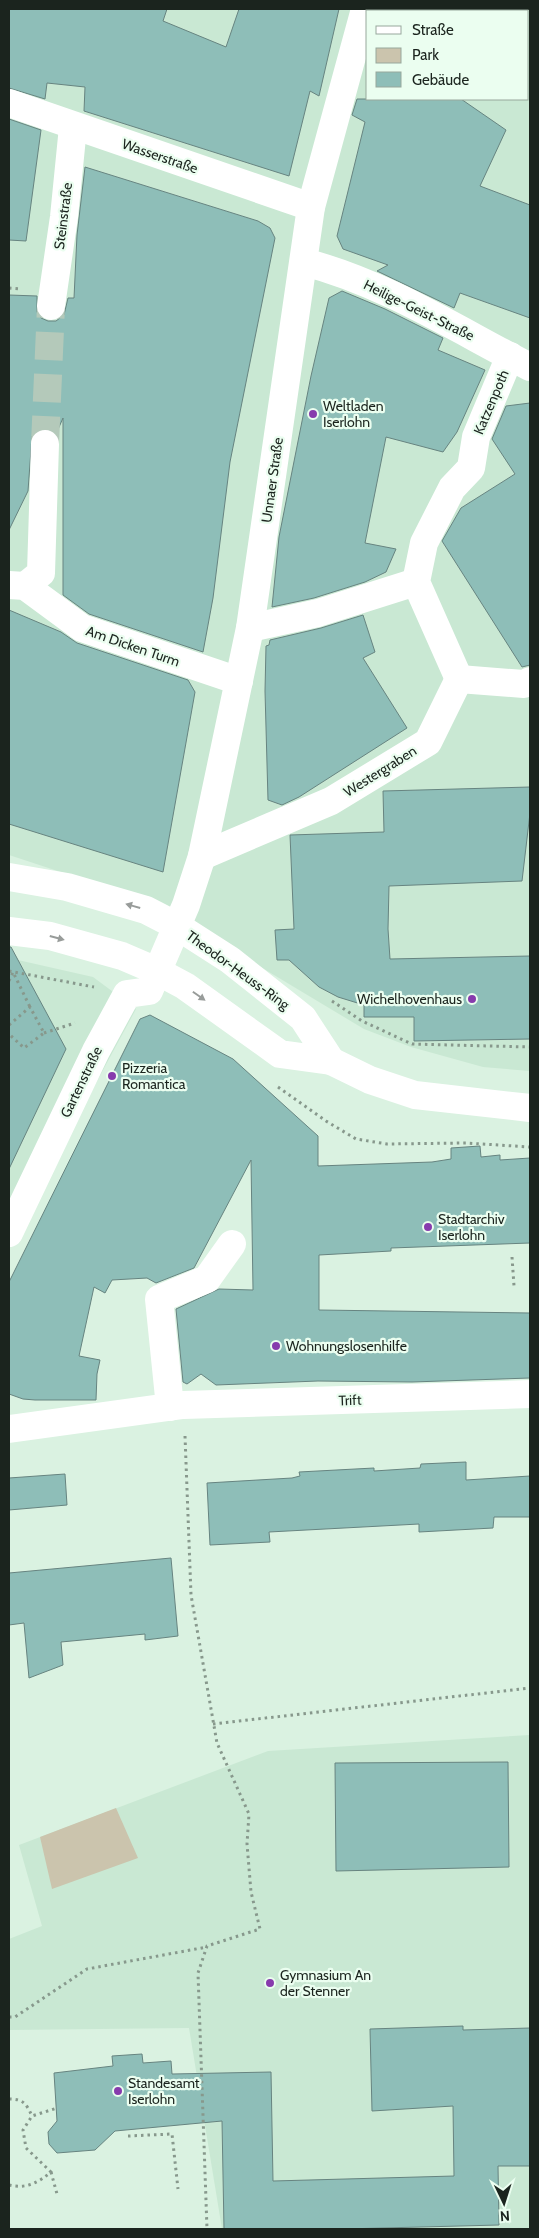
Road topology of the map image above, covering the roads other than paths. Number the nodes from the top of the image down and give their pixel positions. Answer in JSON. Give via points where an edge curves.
{"nodes":[{"id":1,"x":365,"y":9,"type":"edge"},
{"id":2,"x":9,"y":103,"type":"edge"},
{"id":3,"x":73,"y":127,"type":"junction"},
{"id":4,"x":311,"y":207,"type":"junction"},
{"id":5,"x":304,"y":262,"type":"junction"},
{"id":6,"x":51,"y":306,"type":"tunnel mouth"},
{"id":7,"x":520,"y":361,"type":"edge"},
{"id":8,"x":46,"y":444,"type":"tunnel mouth"},
{"id":9,"x":416,"y":582,"type":"junction"},
{"id":10,"x":17,"y":585,"type":"edge"},
{"id":11,"x":250,"y":628,"type":"junction"},
{"id":12,"x":459,"y":679,"type":"junction"},
{"id":13,"x":530,"y":680,"type":"edge"},
{"id":14,"x":238,"y":681,"type":"junction"},
{"id":15,"x":202,"y":856,"type":"junction"},
{"id":16,"x":9,"y":877,"type":"edge"},
{"id":17,"x":9,"y":931,"type":"edge"},
{"id":18,"x":167,"y":949,"type":"junction"},
{"id":19,"x":331,"y":1061,"type":"junction"},
{"id":20,"x":530,"y":1108,"type":"edge"},
{"id":21,"x":9,"y":1233,"type":"edge"},
{"id":22,"x":232,"y":1244,"type":"dead end"},
{"id":23,"x":530,"y":1394,"type":"edge"},
{"id":24,"x":177,"y":1406,"type":"junction"},
{"id":25,"x":9,"y":1429,"type":"edge"}],
"edges":[{"from":1,"to":4,"type":"street","name":"Unnaer Straße"},
{"from":2,"to":3,"type":"street","name":"Wasserstraße"},
{"from":3,"to":4,"type":"street","name":"Wasserstraße"},
{"from":3,"to":6,"type":"street","name":"Steinstraße"},
{"from":4,"to":5,"type":"street","name":"Unnaer Straße"},
{"from":5,"to":7,"type":"street","name":"Heilige-Geist-Straße","via":[[331,269],[418,307]]},
{"from":5,"to":11,"type":"street","name":"Unnaer Straße"},
{"from":7,"to":9,"type":"street","name":"Katzenpoth","via":[[476,436],[471,468],[452,488],[424,544]]},
{"from":8,"to":10,"type":"street","via":[[41,573]]},
{"from":9,"to":11,"type":"street","via":[[318,614]]},
{"from":9,"to":12,"type":"street"},
{"from":10,"to":14,"type":"street","name":"Am Dicken Turm","via":[[82,628]]},
{"from":11,"to":14,"type":"street","name":"Unnaer Straße"},
{"from":12,"to":13,"type":"street","via":[[524,684]]},
{"from":12,"to":15,"type":"street","name":"Westergraben","via":[[428,742],[331,801]]},
{"from":14,"to":15,"type":"street","name":"Unnaer Straße"},
{"from":15,"to":18,"type":"street","name":"Unnaer Straße"},
{"from":18,"to":16,"type":"street","name":"Theodor-Heuss-Ring","one_way":true,"via":[[146,910],[67,887]]},
{"from":17,"to":18,"type":"street","name":"Theodor-Heuss-Ring","one_way":true,"via":[[50,936],[122,956]]},
{"from":18,"to":19,"type":"street","name":"Theodor-Heuss-Ring","via":[[230,960],[303,1018]]},
{"from":18,"to":19,"type":"street","name":"Theodor-Heuss-Ring","one_way":true,"via":[[185,986],[280,1054]]},
{"from":18,"to":21,"type":"street","name":"Gartenstraße","via":[[149,991],[127,994],[96,1051]]},
{"from":19,"to":20,"type":"street","name":"Theodor-Heuss-Ring","via":[[370,1080],[415,1095]]},
{"from":22,"to":24,"type":"street","via":[[207,1279],[159,1299]]},
{"from":23,"to":24,"type":"street","name":"Trift"},
{"from":24,"to":25,"type":"street","name":"Trift"}]}
